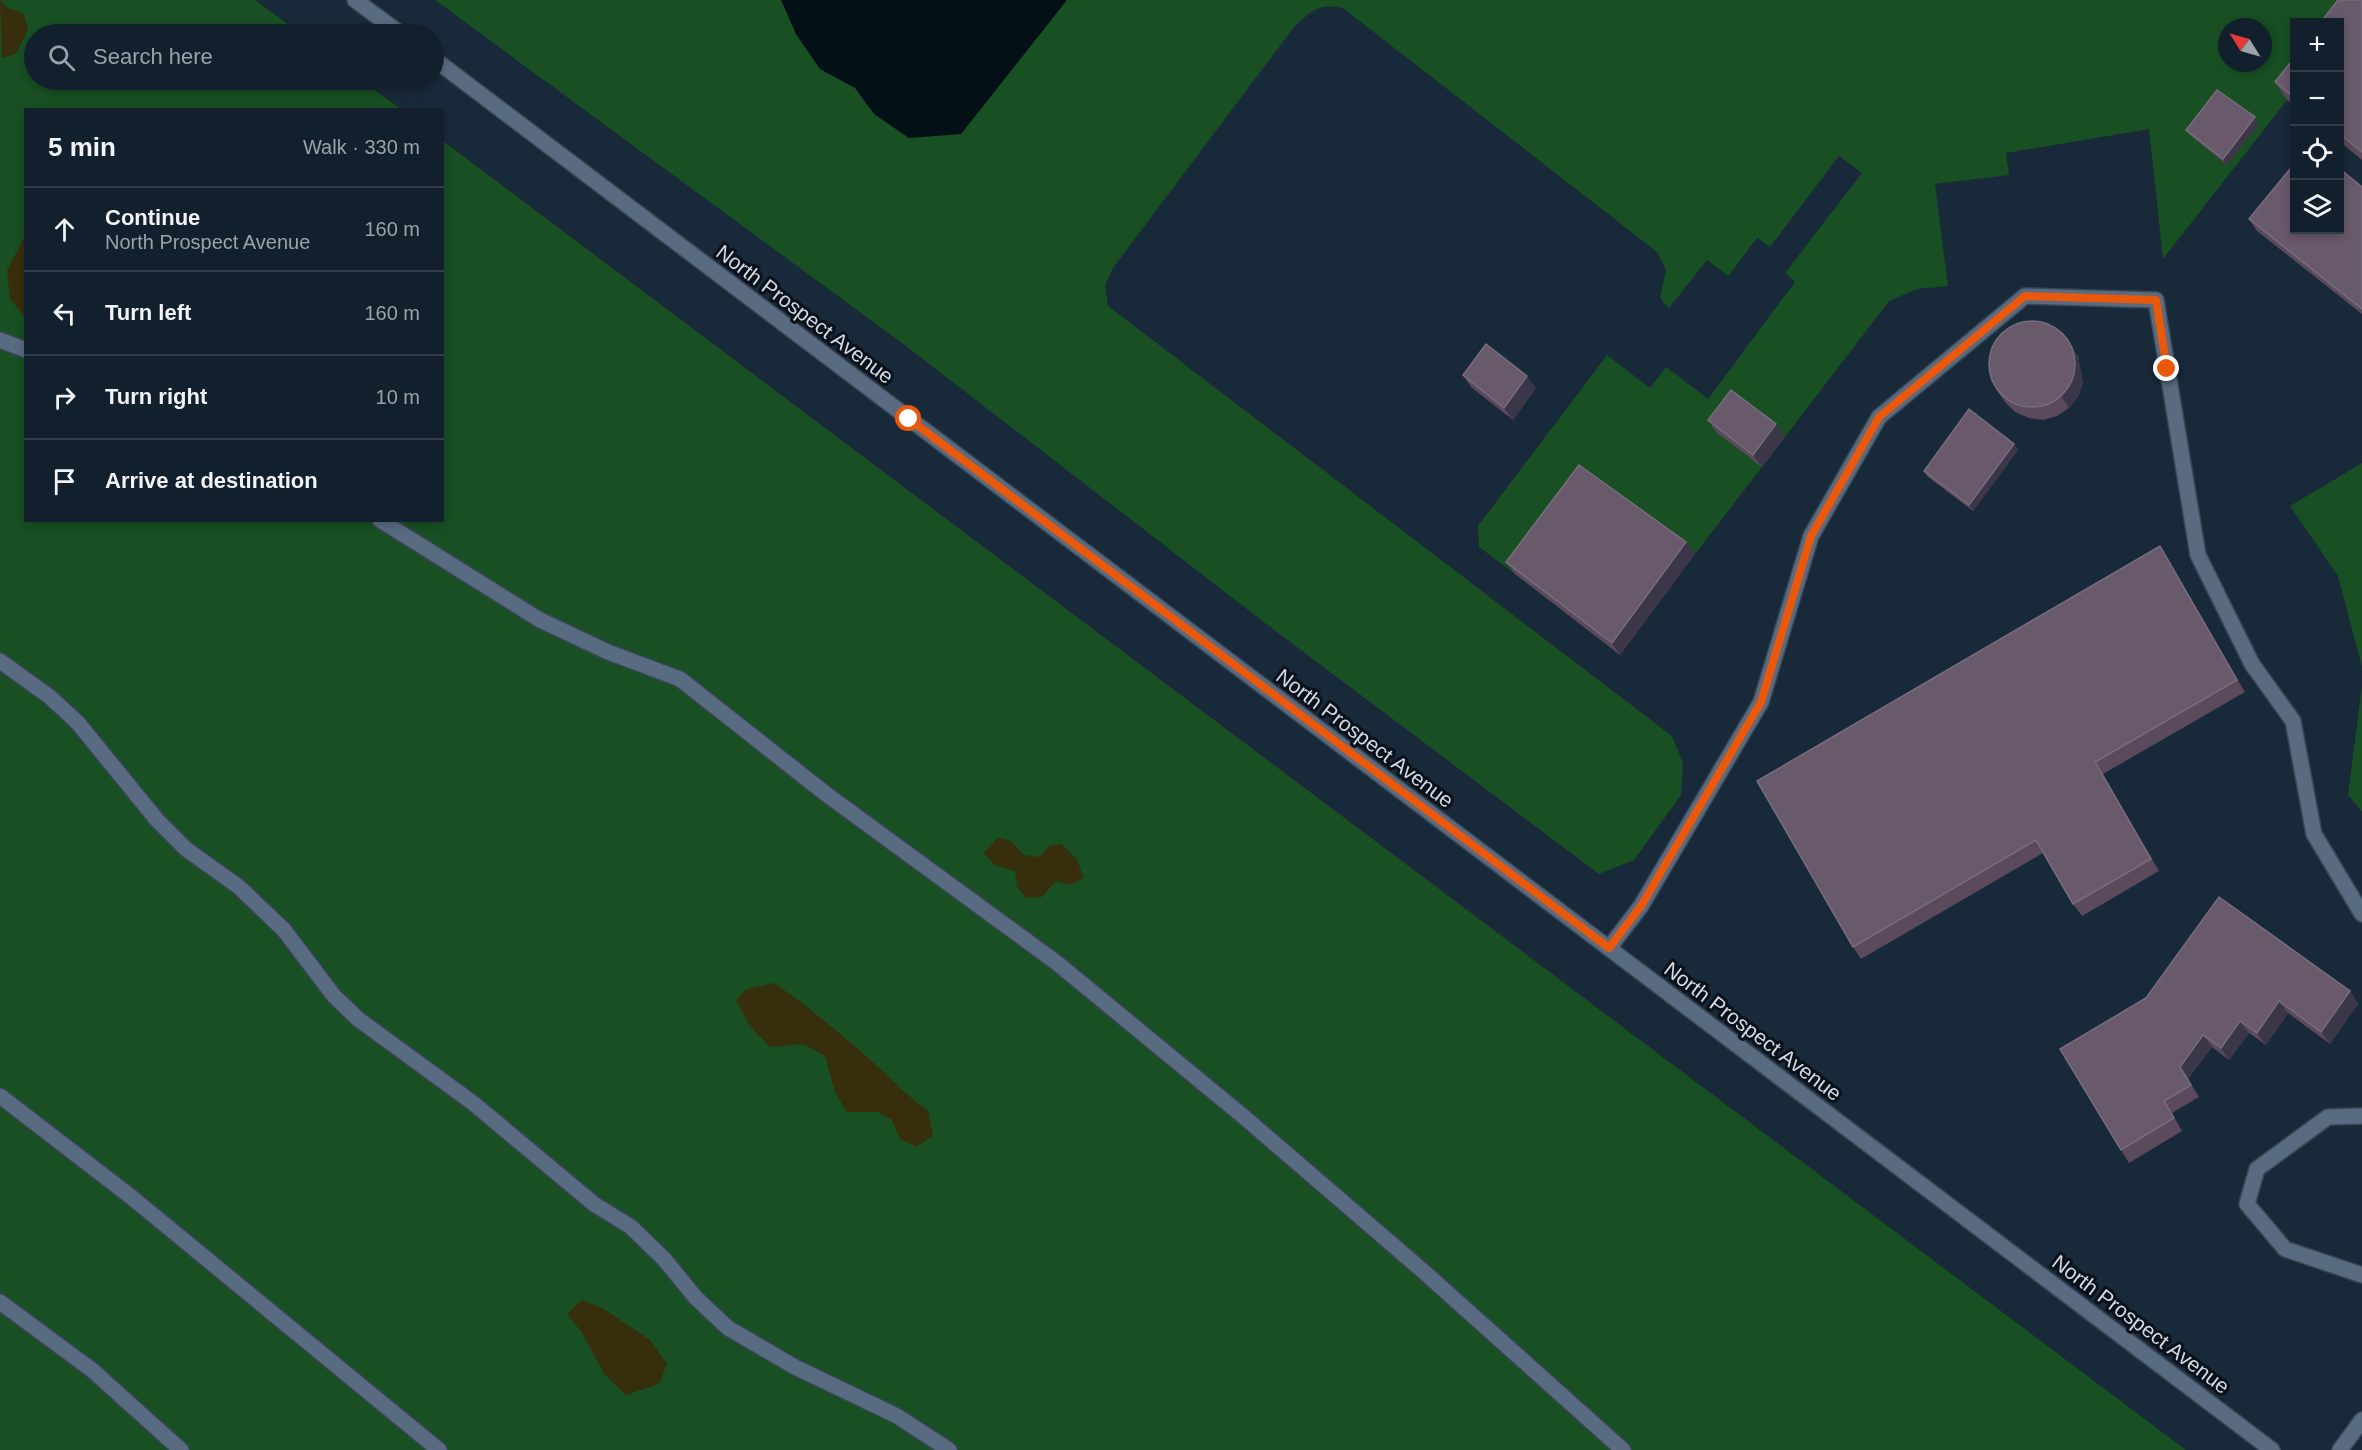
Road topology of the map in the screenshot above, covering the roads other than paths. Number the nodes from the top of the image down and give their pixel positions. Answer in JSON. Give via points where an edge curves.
{"nodes":[{"id":1,"x":355,"y":0,"type":"edge"},
{"id":2,"x":387,"y":24,"type":"edge"},
{"id":3,"x":444,"y":67,"type":"edge"},
{"id":4,"x":0,"y":340,"type":"edge"},
{"id":5,"x":24,"y":349,"type":"edge"},
{"id":6,"x":383,"y":522,"type":"edge"},
{"id":7,"x":0,"y":661,"type":"edge"},
{"id":8,"x":2362,"y":914,"type":"edge"},
{"id":9,"x":1609,"y":948,"type":"junction"},
{"id":10,"x":0,"y":1096,"type":"edge"},
{"id":11,"x":2362,"y":1116,"type":"edge"},
{"id":12,"x":2362,"y":1275,"type":"edge"},
{"id":13,"x":0,"y":1302,"type":"edge"},
{"id":14,"x":2362,"y":1420,"type":"edge"},
{"id":15,"x":181,"y":1450,"type":"edge"},
{"id":16,"x":439,"y":1450,"type":"edge"},
{"id":17,"x":949,"y":1450,"type":"edge"},
{"id":18,"x":1623,"y":1450,"type":"edge"},
{"id":19,"x":2272,"y":1450,"type":"edge"},
{"id":20,"x":2340,"y":1450,"type":"edge"}],
"edges":[{"from":1,"to":2,"type":"main road"},
{"from":3,"to":9,"type":"main road","name":"North Prospect Avenue"},
{"from":4,"to":5,"type":"main road"},
{"from":6,"to":18,"type":"main road","via":[[540,620],[608,652],[680,679],[826,794],[1066,970],[1414,1263]]},
{"from":7,"to":17,"type":"main road","via":[[78,723],[157,820],[186,849],[239,886],[284,930],[334,996],[357,1019],[473,1103],[594,1204],[631,1227],[728,1328],[795,1367],[897,1416]]},
{"from":8,"to":9,"type":"main road","via":[[2314,834],[2293,721],[2252,664],[2198,555],[2156,300],[2025,296],[1879,417],[1811,536],[1761,702],[1641,906]]},
{"from":9,"to":19,"type":"main road","name":"North Prospect Avenue"},
{"from":10,"to":16,"type":"main road","via":[[130,1196]]},
{"from":11,"to":12,"type":"main road","via":[[2328,1117],[2257,1169],[2247,1204],[2285,1249]]},
{"from":13,"to":15,"type":"main road","via":[[92,1370]]},
{"from":14,"to":20,"type":"main road"}]}
